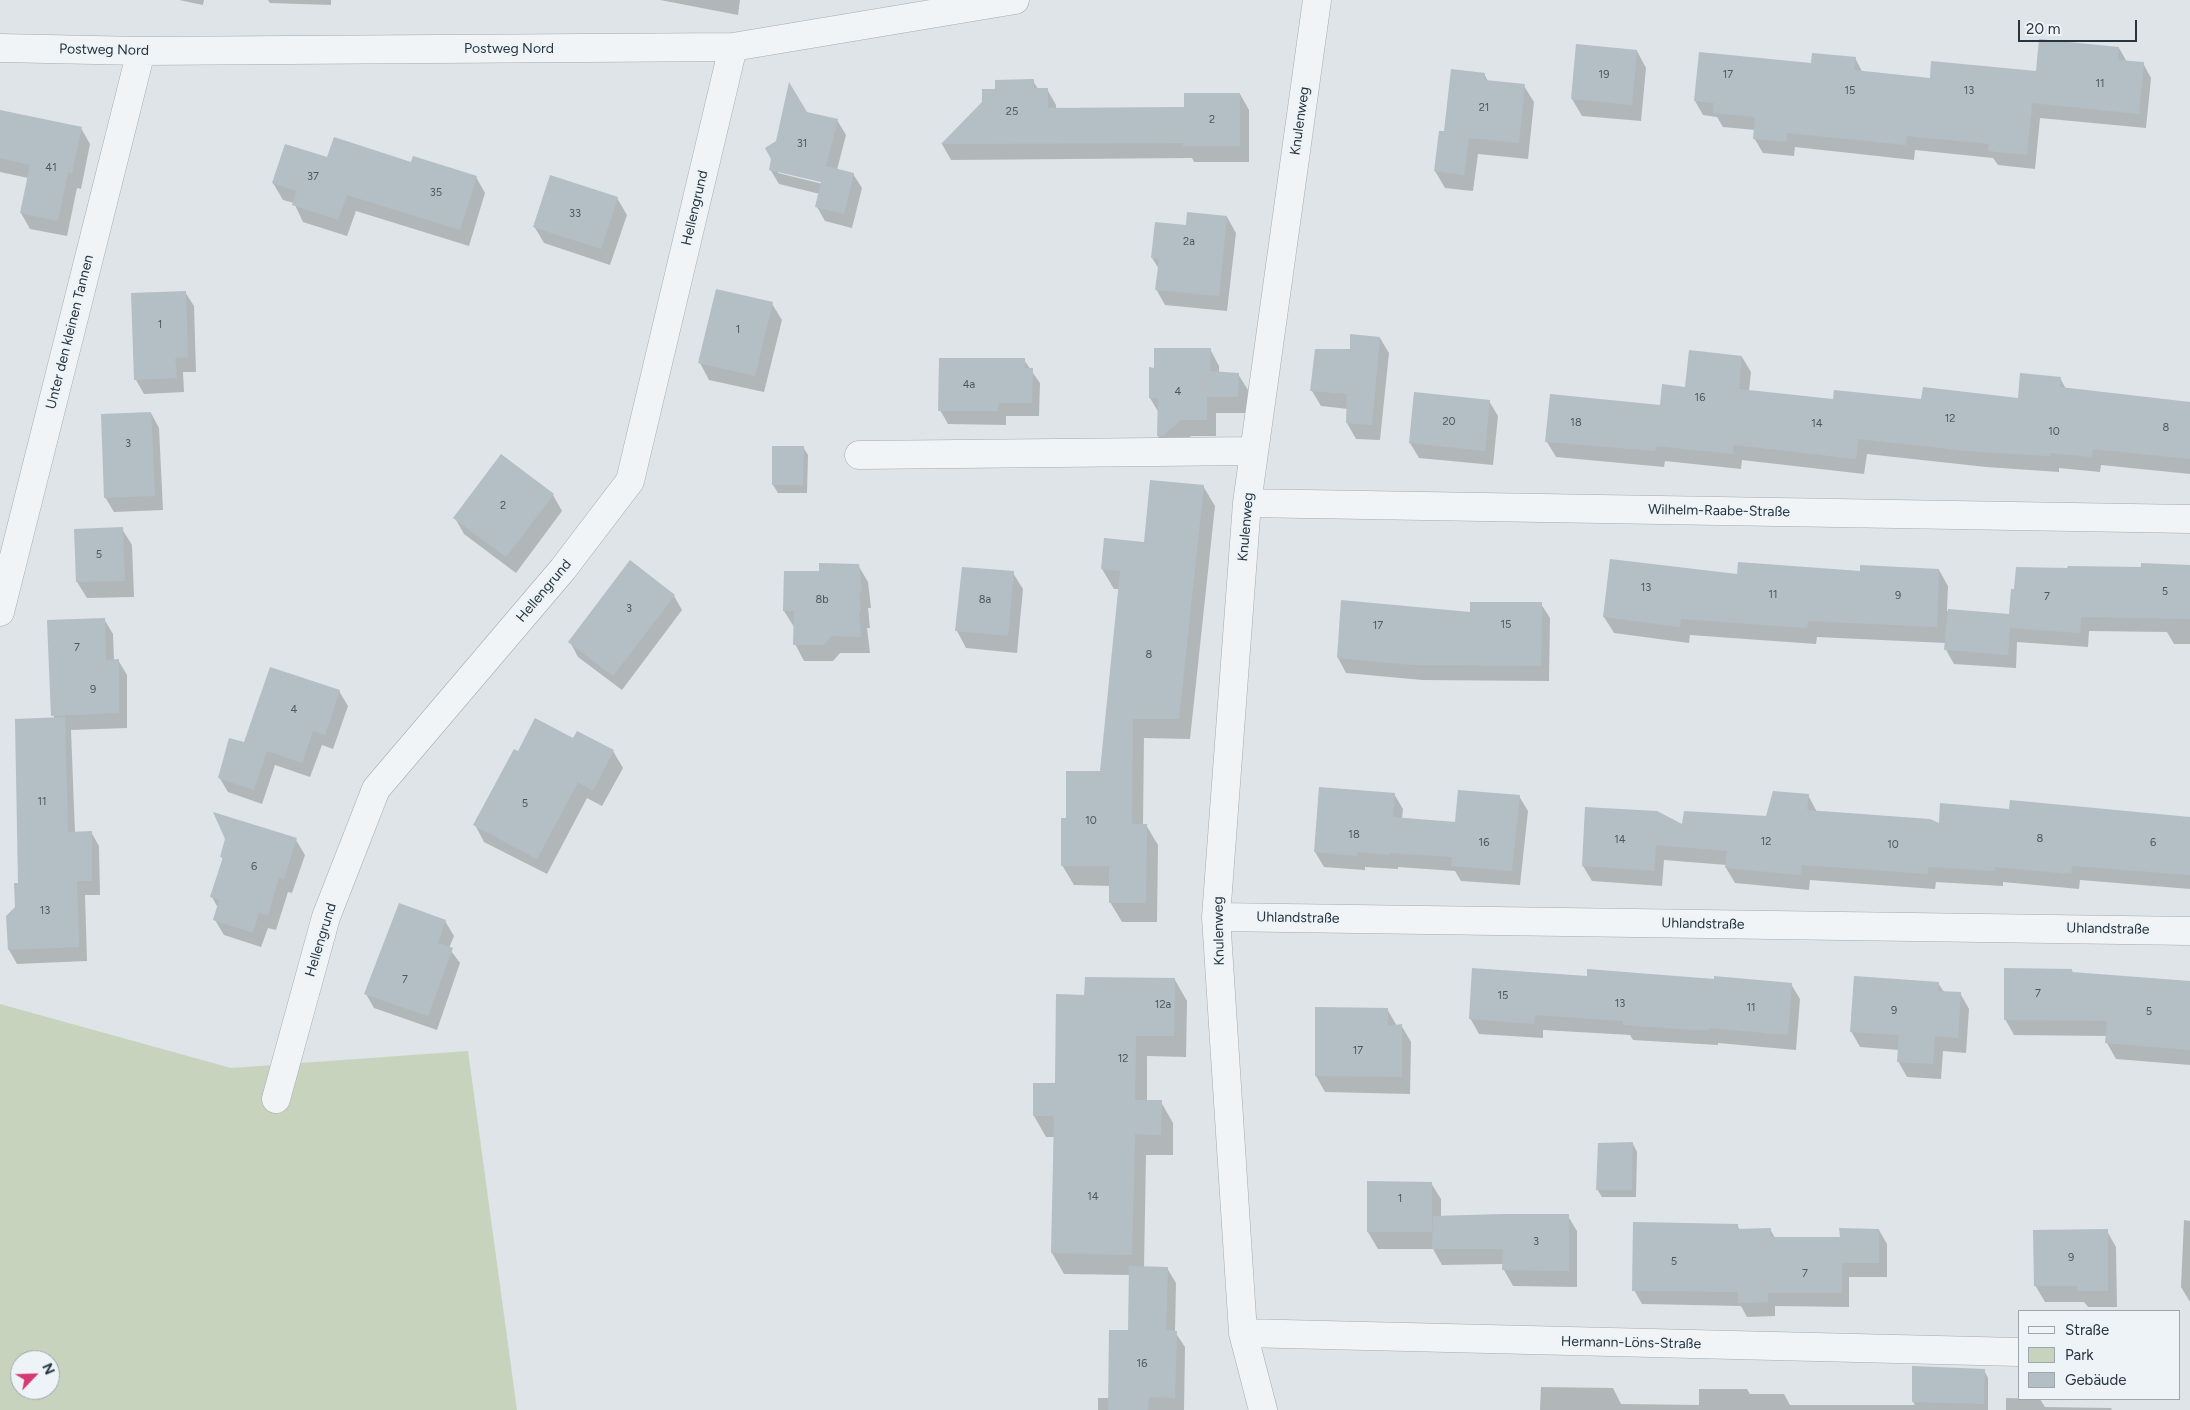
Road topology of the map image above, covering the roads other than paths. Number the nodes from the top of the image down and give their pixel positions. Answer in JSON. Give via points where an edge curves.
{"nodes":[{"id":1,"x":1015,"y":0,"type":"edge"},
{"id":2,"x":1317,"y":0,"type":"edge"},
{"id":3,"x":733,"y":47,"type":"junction"},
{"id":4,"x":0,"y":48,"type":"edge"},
{"id":5,"x":140,"y":51,"type":"junction"},
{"id":6,"x":1254,"y":451,"type":"junction"},
{"id":7,"x":859,"y":455,"type":"dead end"},
{"id":8,"x":1247,"y":503,"type":"junction"},
{"id":9,"x":2190,"y":519,"type":"edge"},
{"id":10,"x":0,"y":612,"type":"edge"},
{"id":11,"x":1216,"y":917,"type":"junction"},
{"id":12,"x":2190,"y":930,"type":"edge"},
{"id":13,"x":276,"y":1099,"type":"dead end"},
{"id":14,"x":1243,"y":1333,"type":"junction"},
{"id":15,"x":2018,"y":1352,"type":"edge"},
{"id":16,"x":1263,"y":1410,"type":"edge"}],
"edges":[{"from":1,"to":3,"type":"street","name":"Postweg Nord"},
{"from":2,"to":6,"type":"street","name":"Knulenweg"},
{"from":3,"to":5,"type":"street","name":"Postweg Nord"},
{"from":3,"to":13,"type":"street","name":"Hellengrund","via":[[630,481],[563,569],[376,789],[326,917]]},
{"from":4,"to":5,"type":"street","name":"Postweg Nord"},
{"from":5,"to":10,"type":"street","name":"Unter den kleinen Tannen"},
{"from":6,"to":7,"type":"street"},
{"from":6,"to":8,"type":"street","name":"Knulenweg"},
{"from":8,"to":9,"type":"street","name":"Wilhelm-Raabe-Straße"},
{"from":8,"to":11,"type":"street","name":"Knulenweg"},
{"from":11,"to":12,"type":"street","name":"Uhlandstraße"},
{"from":11,"to":14,"type":"street","name":"Knulenweg"},
{"from":14,"to":15,"type":"street","name":"Hermann-Löns-Straße"},
{"from":14,"to":16,"type":"street","name":"Knulenweg"}]}
